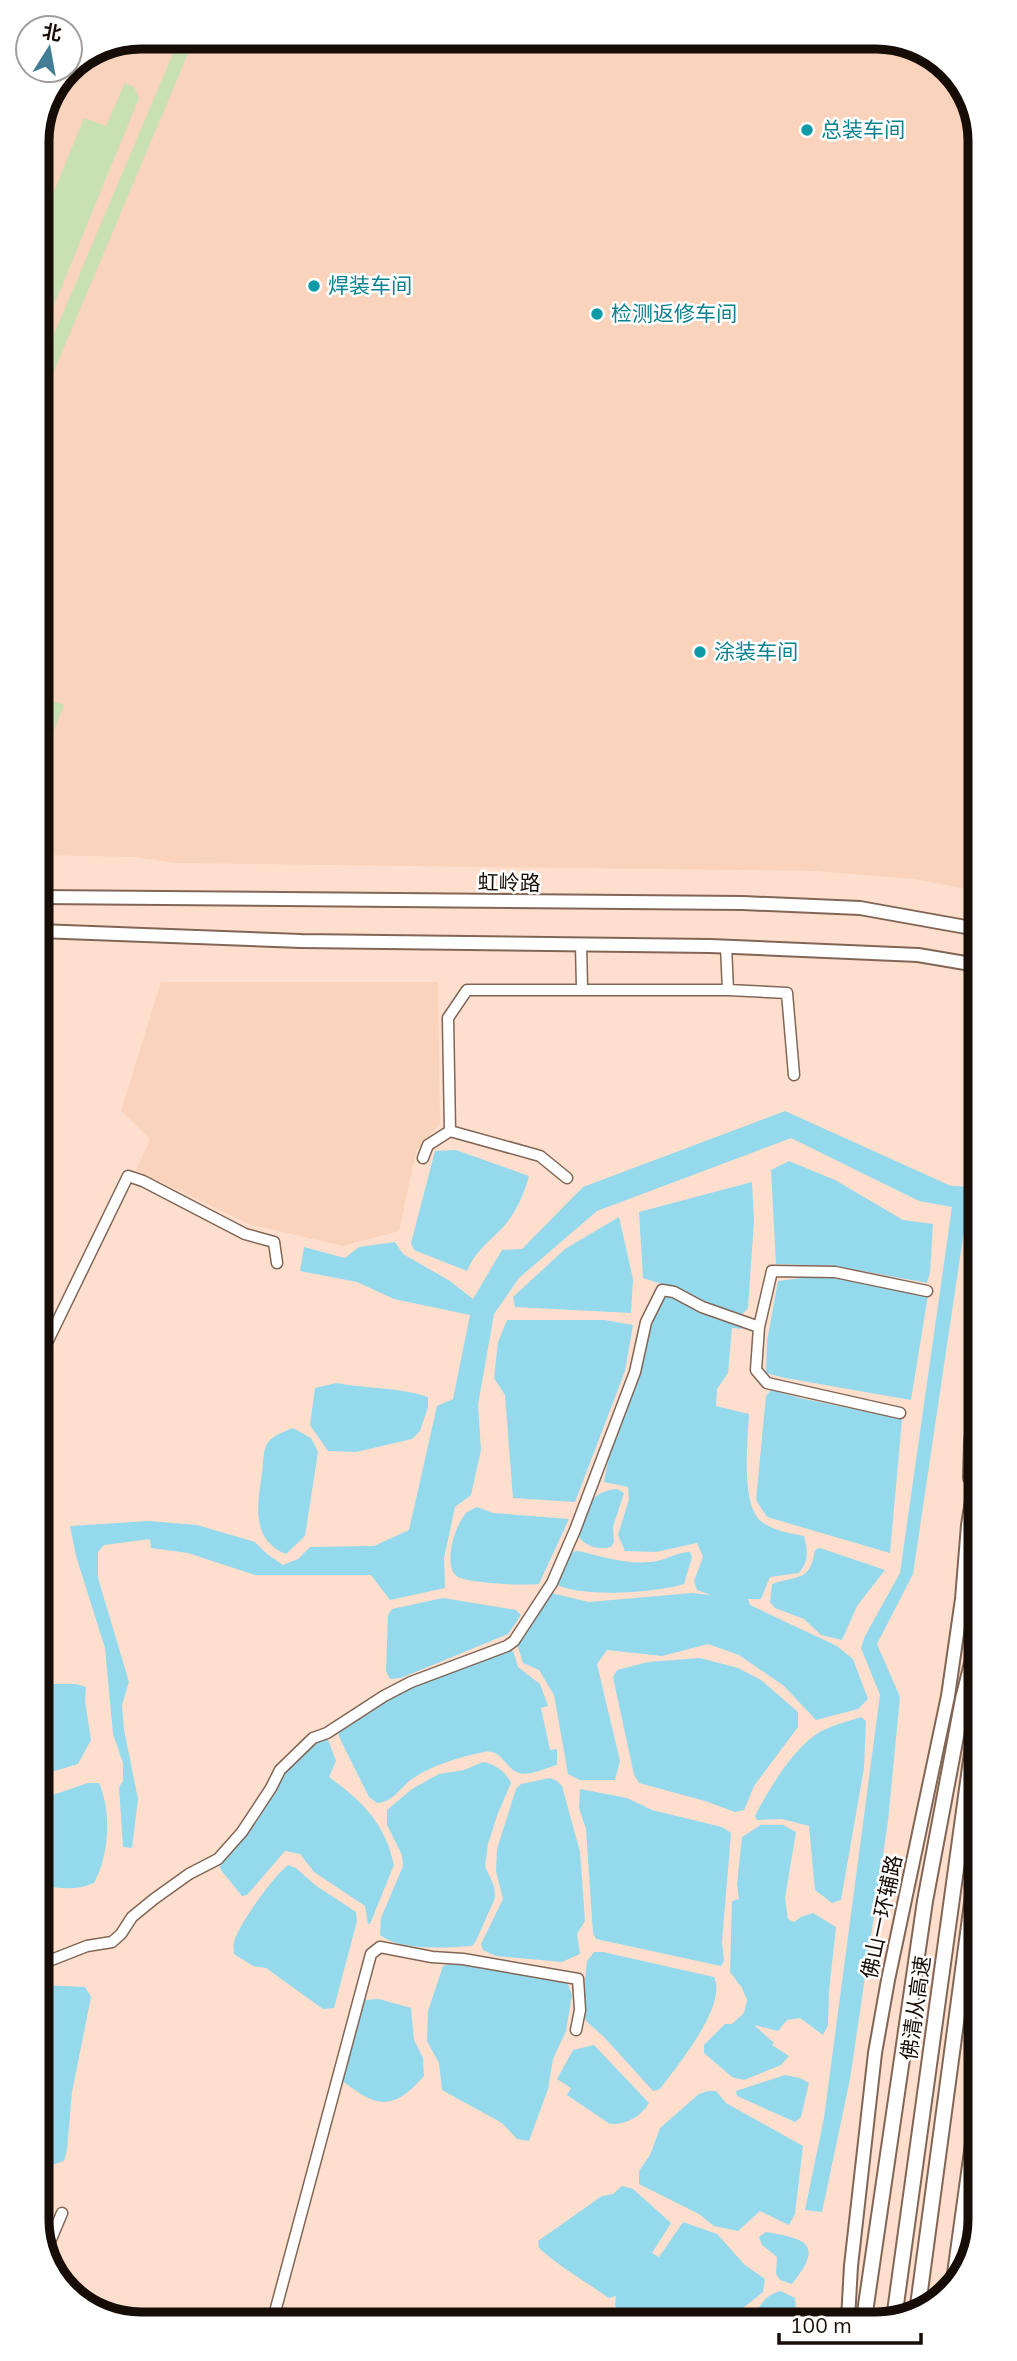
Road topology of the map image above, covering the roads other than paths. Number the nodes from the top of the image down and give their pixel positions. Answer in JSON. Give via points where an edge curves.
{"nodes":[{"id":1,"x":49,"y":897,"type":"edge"},
{"id":2,"x":968,"y":927,"type":"edge"},
{"id":3,"x":49,"y":931,"type":"edge"},
{"id":4,"x":581,"y":944,"type":"junction"},
{"id":5,"x":726,"y":946,"type":"junction"},
{"id":6,"x":968,"y":964,"type":"edge"},
{"id":7,"x":582,"y":988,"type":"junction"},
{"id":8,"x":728,"y":990,"type":"junction"},
{"id":9,"x":794,"y":1075,"type":"dead end"},
{"id":10,"x":450,"y":1131,"type":"junction"},
{"id":11,"x":423,"y":1158,"type":"dead end"},
{"id":12,"x":567,"y":1178,"type":"dead end"},
{"id":13,"x":277,"y":1263,"type":"dead end"},
{"id":14,"x":928,"y":1291,"type":"dead end"},
{"id":15,"x":758,"y":1327,"type":"junction"},
{"id":16,"x":49,"y":1338,"type":"edge"},
{"id":17,"x":900,"y":1413,"type":"dead end"},
{"id":18,"x":968,"y":1525,"type":"edge"},
{"id":19,"x":968,"y":1679,"type":"edge"},
{"id":20,"x":968,"y":1782,"type":"edge"},
{"id":21,"x":968,"y":1934,"type":"edge"},
{"id":22,"x":49,"y":1961,"type":"edge"},
{"id":23,"x":576,"y":2030,"type":"dead end"},
{"id":24,"x":968,"y":2176,"type":"edge"},
{"id":25,"x":62,"y":2213,"type":"dead end"},
{"id":26,"x":51,"y":2238,"type":"edge"},
{"id":27,"x":956,"y":2265,"type":"edge"},
{"id":28,"x":918,"y":2302,"type":"edge"},
{"id":29,"x":895,"y":2309,"type":"edge"},
{"id":30,"x":275,"y":2312,"type":"edge"},
{"id":31,"x":849,"y":2312,"type":"edge"},
{"id":32,"x":865,"y":2312,"type":"edge"}],
"edges":[{"from":1,"to":2,"type":"main road","name":"虹岭路","via":[[743,903],[860,908]]},
{"from":3,"to":4,"type":"main road","via":[[301,941]]},
{"from":4,"to":5,"type":"main road"},
{"from":4,"to":7,"type":"street"},
{"from":5,"to":6,"type":"main road","via":[[918,956]]},
{"from":5,"to":8,"type":"street"},
{"from":7,"to":8,"type":"street"},
{"from":7,"to":10,"type":"street","via":[[467,990],[448,1018]]},
{"from":8,"to":9,"type":"street","via":[[787,993]]},
{"from":10,"to":11,"type":"street","via":[[428,1145]]},
{"from":10,"to":12,"type":"street","via":[[540,1156]]},
{"from":13,"to":16,"type":"street","via":[[274,1242],[245,1234],[128,1176]]},
{"from":14,"to":15,"type":"street","via":[[835,1272],[772,1271]]},
{"from":15,"to":17,"type":"street","via":[[756,1370],[767,1384]]},
{"from":15,"to":22,"type":"street","via":[[662,1290],[646,1322],[635,1372],[561,1562],[514,1641],[411,1682],[313,1738],[279,1770],[242,1832],[218,1859],[154,1899],[112,1941]]},
{"from":18,"to":31,"type":"main road","name":"佛山一环辅路","via":[[948,1696],[875,2053]]},
{"from":19,"to":32,"type":"highway","via":[[925,1901]]},
{"from":20,"to":29,"type":"highway","name":"佛清从高速"},
{"from":21,"to":28,"type":"highway","name":"佛清从高速"},
{"from":23,"to":30,"type":"street","via":[[578,1979],[380,1947],[371,1954]]},
{"from":24,"to":27,"type":"main road"},
{"from":25,"to":26,"type":"street"}]}
